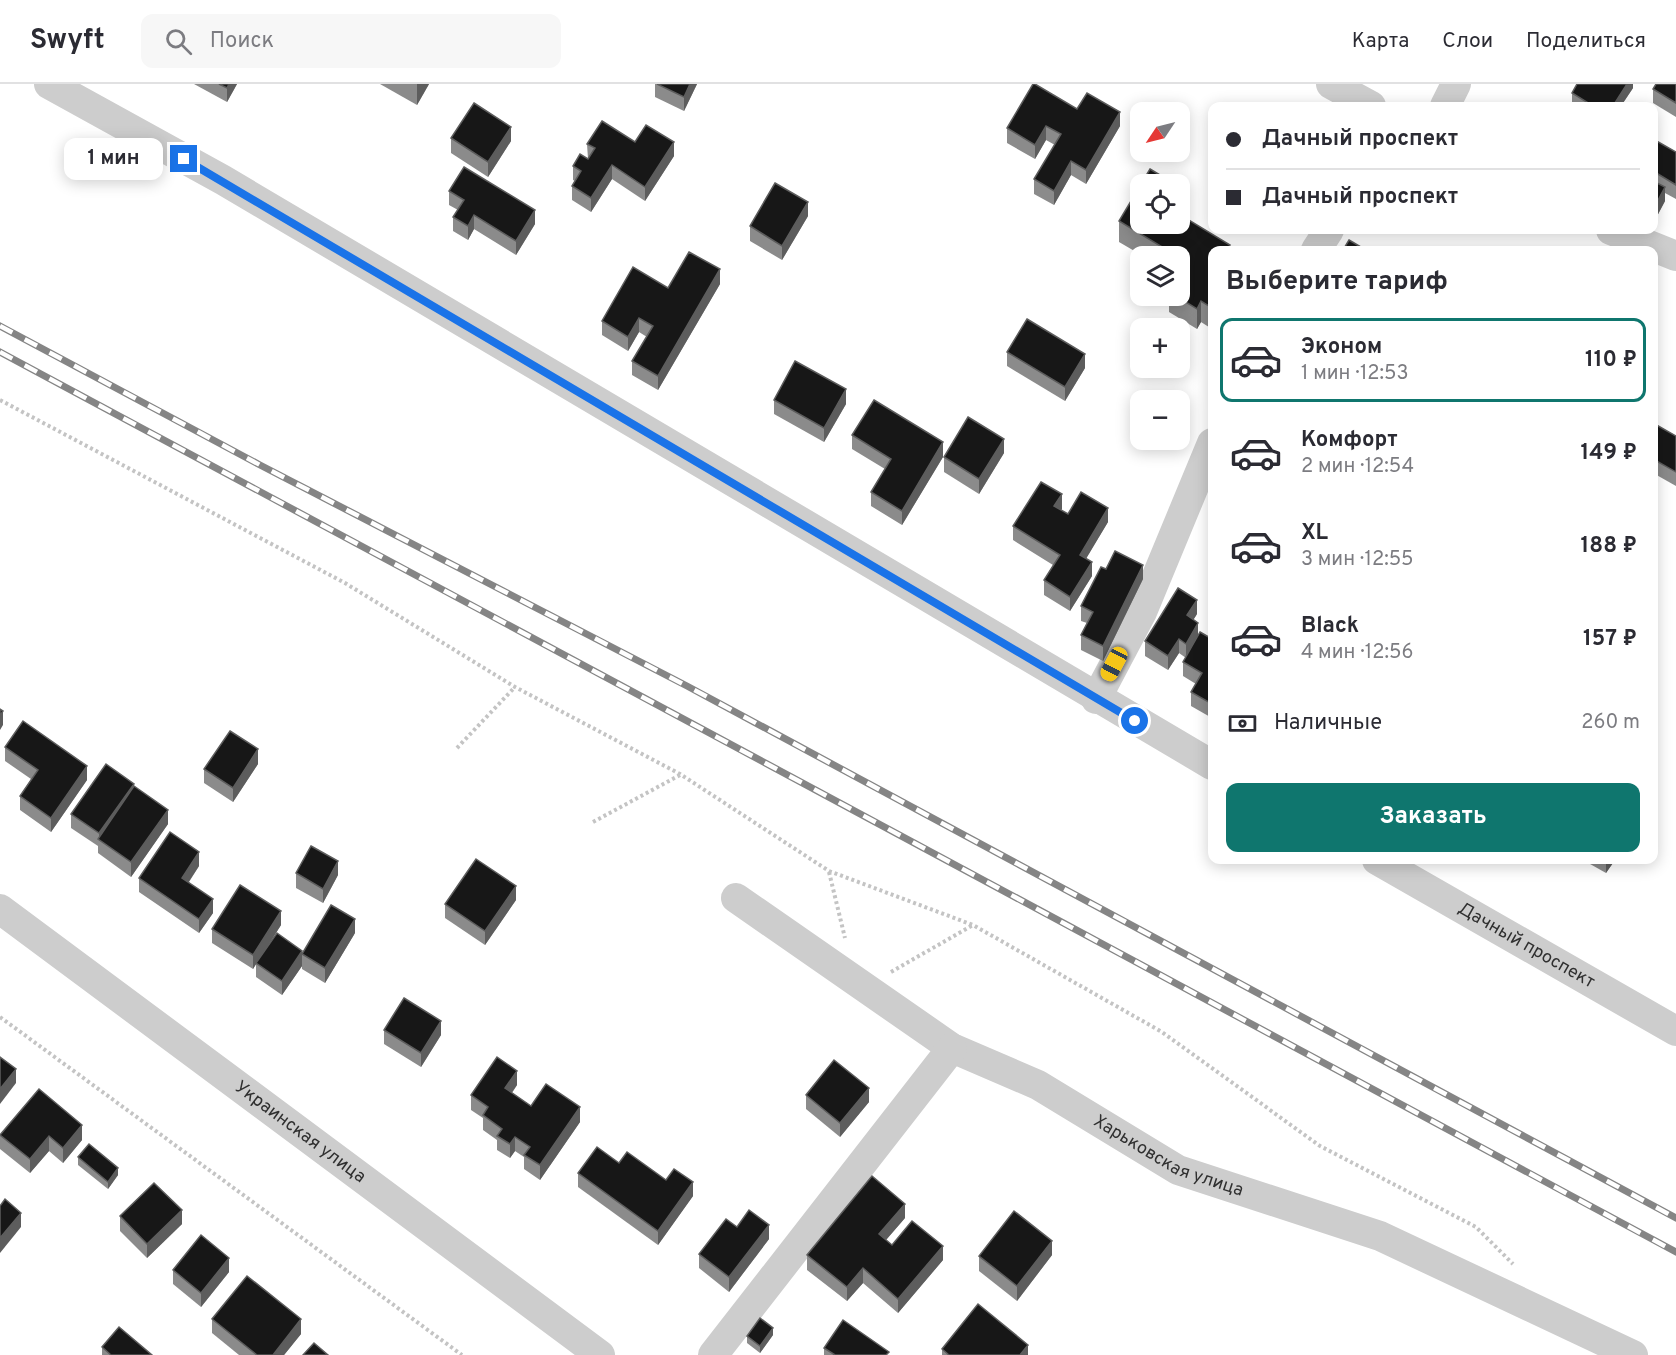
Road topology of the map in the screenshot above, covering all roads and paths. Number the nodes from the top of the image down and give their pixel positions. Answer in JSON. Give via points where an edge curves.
{"nodes":[{"id":1,"x":49,"y":84,"type":"edge"},
{"id":2,"x":1331,"y":84,"type":"edge"},
{"id":3,"x":1456,"y":84,"type":"edge"},
{"id":4,"x":1364,"y":102,"type":"edge"},
{"id":5,"x":1447,"y":102,"type":"edge"},
{"id":6,"x":1621,"y":234,"type":"edge"},
{"id":7,"x":1651,"y":246,"type":"edge"},
{"id":8,"x":1658,"y":249,"type":"edge"},
{"id":9,"x":1676,"y":256,"type":"edge"},
{"id":10,"x":0,"y":400,"type":"edge"},
{"id":11,"x":1208,"y":453,"type":"edge"},
{"id":12,"x":515,"y":687,"type":"junction"},
{"id":13,"x":1096,"y":699,"type":"junction"},
{"id":14,"x":457,"y":748,"type":"dead end"},
{"id":15,"x":1208,"y":763,"type":"edge"},
{"id":16,"x":680,"y":774,"type":"junction"},
{"id":17,"x":593,"y":822,"type":"dead end"},
{"id":18,"x":1384,"y":864,"type":"edge"},
{"id":19,"x":829,"y":871,"type":"junction"},
{"id":20,"x":736,"y":898,"type":"dead end"},
{"id":21,"x":0,"y":909,"type":"edge"},
{"id":22,"x":973,"y":925,"type":"junction"},
{"id":23,"x":860,"y":984,"type":"junction"},
{"id":24,"x":0,"y":1017,"type":"edge"},
{"id":25,"x":1676,"y":1031,"type":"edge"},
{"id":26,"x":952,"y":1048,"type":"junction"},
{"id":27,"x":1516,"y":1267,"type":"dead end"},
{"id":28,"x":462,"y":1355,"type":"edge"},
{"id":29,"x":600,"y":1355,"type":"edge"},
{"id":30,"x":713,"y":1355,"type":"edge"},
{"id":31,"x":1633,"y":1355,"type":"edge"}],
"edges":[{"from":1,"to":13,"type":"street","via":[[223,180]]},
{"from":2,"to":4,"type":"street"},
{"from":3,"to":5,"type":"street"},
{"from":6,"to":7,"type":"street"},
{"from":8,"to":9,"type":"street"},
{"from":10,"to":12,"type":"path","via":[[345,583]]},
{"from":11,"to":13,"type":"street","via":[[1142,612]]},
{"from":12,"to":14,"type":"path"},
{"from":12,"to":16,"type":"path"},
{"from":13,"to":15,"type":"street"},
{"from":16,"to":17,"type":"path"},
{"from":16,"to":19,"type":"path"},
{"from":18,"to":25,"type":"street","name":"Дачный проспект"},
{"from":19,"to":22,"type":"path"},
{"from":19,"to":23,"type":"path"},
{"from":20,"to":23,"type":"street","name":"Харьковская улица"},
{"from":21,"to":29,"type":"street","name":"Украинская улица"},
{"from":22,"to":23,"type":"path"},
{"from":22,"to":27,"type":"path","via":[[1162,1032],[1320,1146],[1476,1227]]},
{"from":23,"to":26,"type":"street","name":"Харьковская улица"},
{"from":24,"to":28,"type":"path"},
{"from":26,"to":30,"type":"street"},
{"from":26,"to":31,"type":"street","name":"Харьковская улица","via":[[1038,1085],[1178,1170],[1380,1236]]}]}
